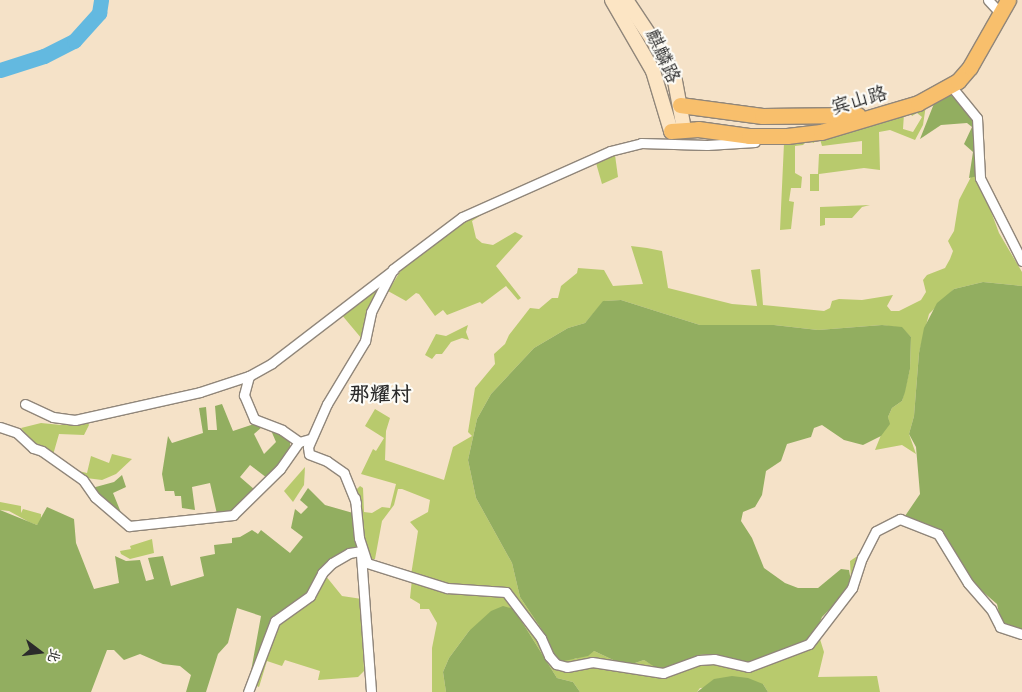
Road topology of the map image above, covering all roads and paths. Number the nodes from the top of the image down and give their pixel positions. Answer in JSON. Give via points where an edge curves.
{"nodes":[{"id":1,"x":612,"y":0,"type":"edge"},
{"id":2,"x":626,"y":0,"type":"edge"},
{"id":3,"x":999,"y":4,"type":"edge"},
{"id":4,"x":951,"y":86,"type":"junction"},
{"id":5,"x":680,"y":106,"type":"junction"},
{"id":6,"x":677,"y":130,"type":"junction"},
{"id":7,"x":774,"y":137,"type":"junction"},
{"id":8,"x":1022,"y":261,"type":"edge"},
{"id":9,"x":393,"y":269,"type":"junction"},
{"id":10,"x":249,"y":376,"type":"junction"},
{"id":11,"x":25,"y":404,"type":"dead end"},
{"id":12,"x":0,"y":427,"type":"edge"},
{"id":13,"x":310,"y":439,"type":"junction"},
{"id":14,"x":299,"y":442,"type":"junction"},
{"id":15,"x":355,"y":498,"type":"junction"},
{"id":16,"x":360,"y":552,"type":"junction"},
{"id":17,"x":1022,"y":634,"type":"edge"},
{"id":18,"x":248,"y":692,"type":"edge"},
{"id":19,"x":371,"y":692,"type":"edge"}],
"edges":[{"from":1,"to":6,"type":"main road","name":"麒麟路","via":[[653,71]]},
{"from":2,"to":5,"type":"main road","name":"麒麟路","via":[[666,60]]},
{"from":3,"to":4,"type":"main road","name":"宾山路","via":[[970,66]]},
{"from":3,"to":5,"type":"main road","name":"宾山路","via":[[955,78],[928,95],[903,104],[871,113],[812,118]]},
{"from":4,"to":7,"type":"main road","name":"宾山路","via":[[918,103],[841,126]]},
{"from":4,"to":8,"type":"street","via":[[977,118],[980,178]]},
{"from":5,"to":6,"type":"main road","name":"麒麟路"},
{"from":6,"to":7,"type":"main road","name":"宾山路"},
{"from":7,"to":9,"type":"street","via":[[738,144],[641,144],[610,151],[462,217]]},
{"from":9,"to":10,"type":"street","via":[[272,364]]},
{"from":9,"to":13,"type":"street","via":[[371,312],[365,341]]},
{"from":10,"to":11,"type":"street","via":[[200,392],[75,420],[53,417]]},
{"from":10,"to":14,"type":"street","via":[[244,395],[254,419],[282,430]]},
{"from":12,"to":14,"type":"street","via":[[17,433],[33,448],[83,480],[95,497],[129,526],[233,515],[280,468]]},
{"from":13,"to":14,"type":"street"},
{"from":13,"to":15,"type":"street","via":[[309,454],[338,467],[350,482]]},
{"from":15,"to":16,"type":"street"},
{"from":15,"to":17,"type":"street","via":[[367,563],[447,588],[506,592],[541,638],[556,664],[567,667],[592,662],[663,673],[699,660],[714,659],[748,667],[809,644],[852,588],[876,531],[900,519],[938,534],[1000,627]]},
{"from":16,"to":18,"type":"street","via":[[349,553],[332,563],[322,573],[310,596],[275,621]]},
{"from":16,"to":19,"type":"street"}]}
